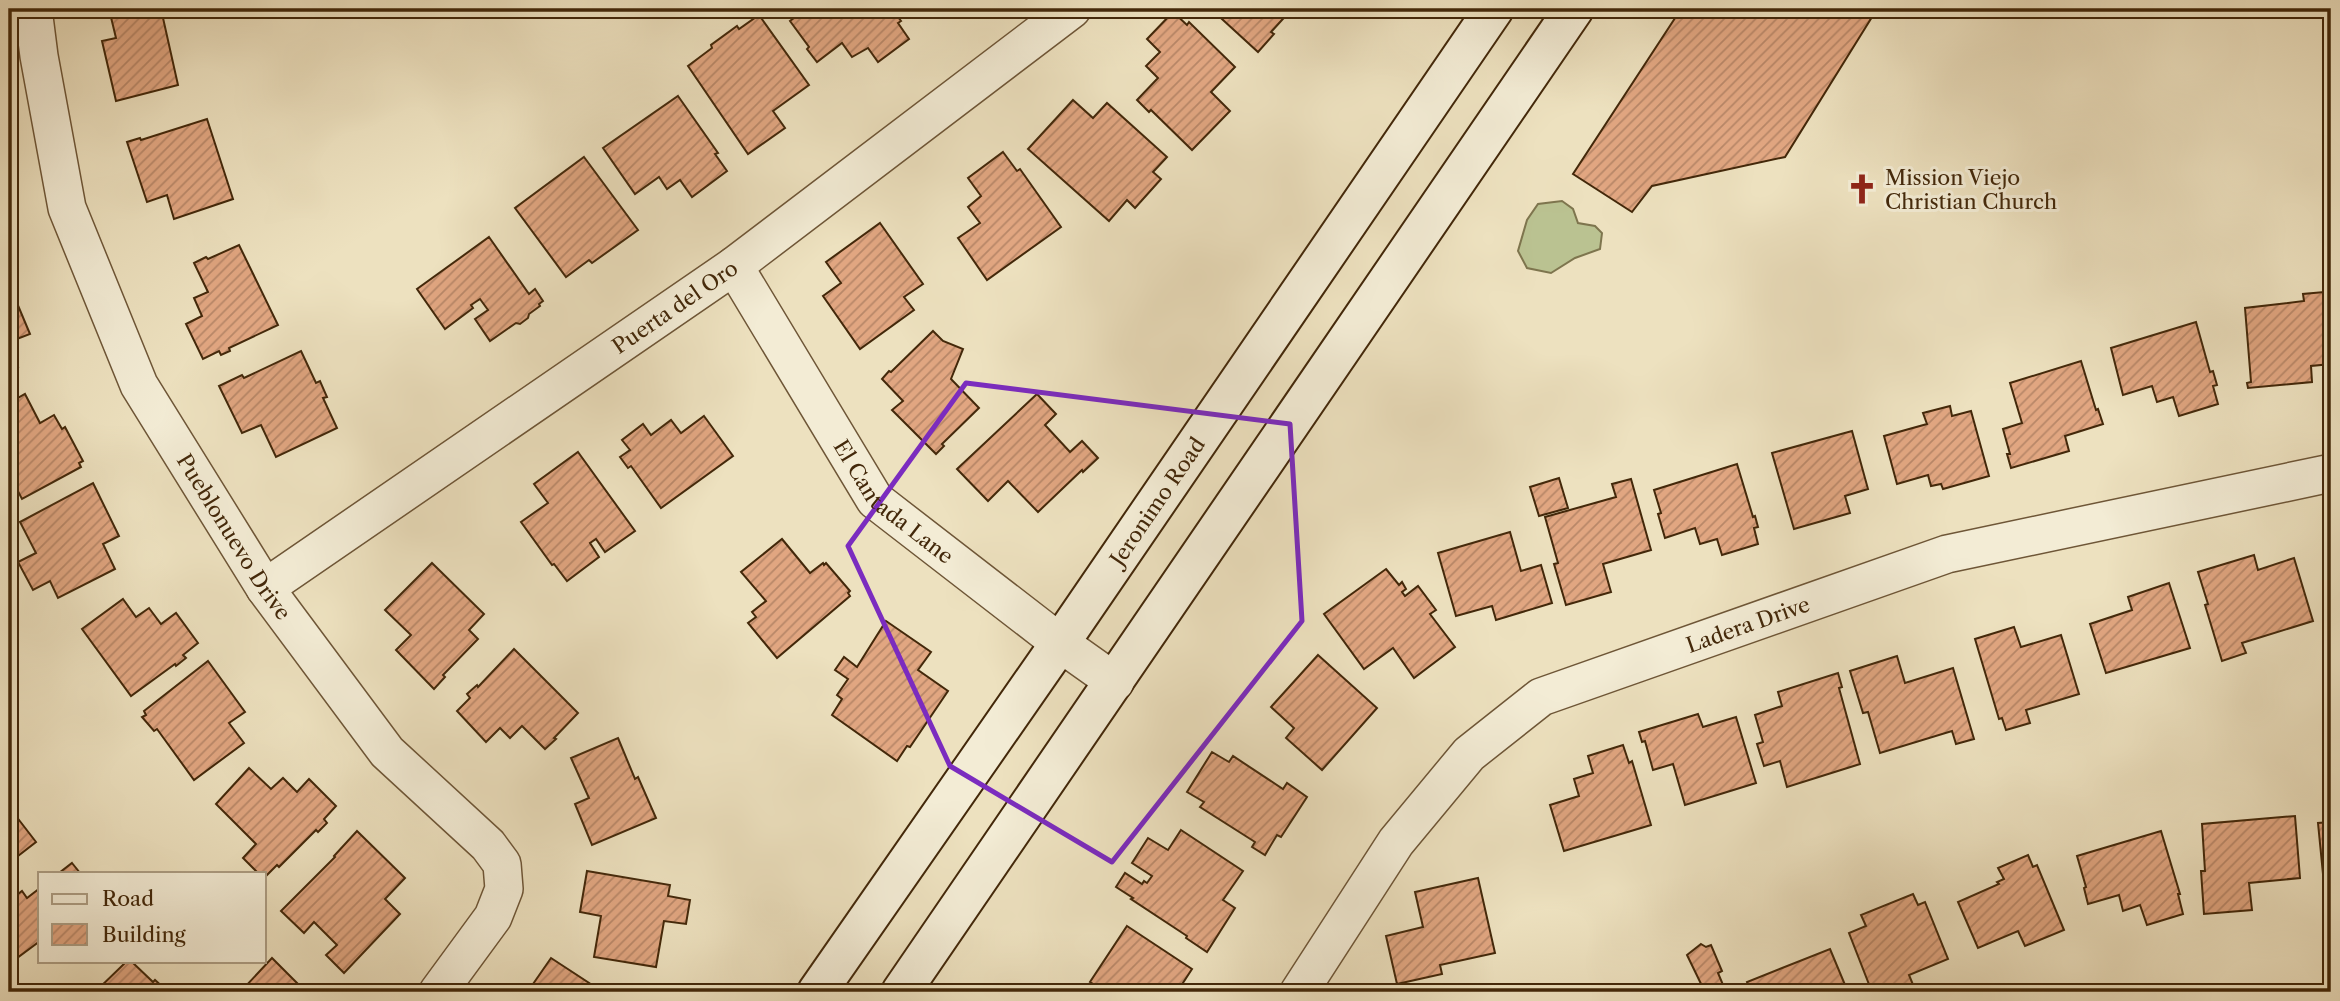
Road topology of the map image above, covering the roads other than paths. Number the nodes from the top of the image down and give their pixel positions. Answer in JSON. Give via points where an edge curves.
{"nodes":[{"id":1,"x":33,"y":9,"type":"edge"},
{"id":2,"x":1072,"y":9,"type":"edge"},
{"id":3,"x":1494,"y":9,"type":"edge"},
{"id":4,"x":1574,"y":9,"type":"edge"},
{"id":5,"x":734,"y":266,"type":"junction"},
{"id":6,"x":2331,"y":473,"type":"edge"},
{"id":7,"x":265,"y":588,"type":"junction"},
{"id":8,"x":1060,"y":643,"type":"junction"},
{"id":9,"x":1115,"y":682,"type":"junction"},
{"id":10,"x":438,"y":992,"type":"edge"},
{"id":11,"x":817,"y":992,"type":"edge"},
{"id":12,"x":901,"y":992,"type":"edge"},
{"id":13,"x":1299,"y":992,"type":"edge"}],
"edges":[{"from":1,"to":7,"type":"street","name":"Pueblonuevo Drive","via":[[67,208],[139,385]]},
{"from":2,"to":5,"type":"street","name":"Puerta del Oro"},
{"from":3,"to":8,"type":"main road","name":"Jeronimo Road"},
{"from":4,"to":9,"type":"main road"},
{"from":5,"to":7,"type":"street","name":"Puerta del Oro"},
{"from":5,"to":8,"type":"street","name":"El Cantada Lane","via":[[875,500]]},
{"from":6,"to":13,"type":"street","name":"Ladera Drive","via":[[1947,554],[1541,697],[1469,754],[1396,842]]},
{"from":7,"to":10,"type":"street","name":"Pueblonuevo Drive","via":[[387,752],[488,845],[502,864],[504,889],[493,917]]},
{"from":8,"to":9,"type":"street","name":"El Cantada Lane"},
{"from":8,"to":11,"type":"main road","name":"Jeronimo Road"},
{"from":9,"to":12,"type":"main road"}]}
